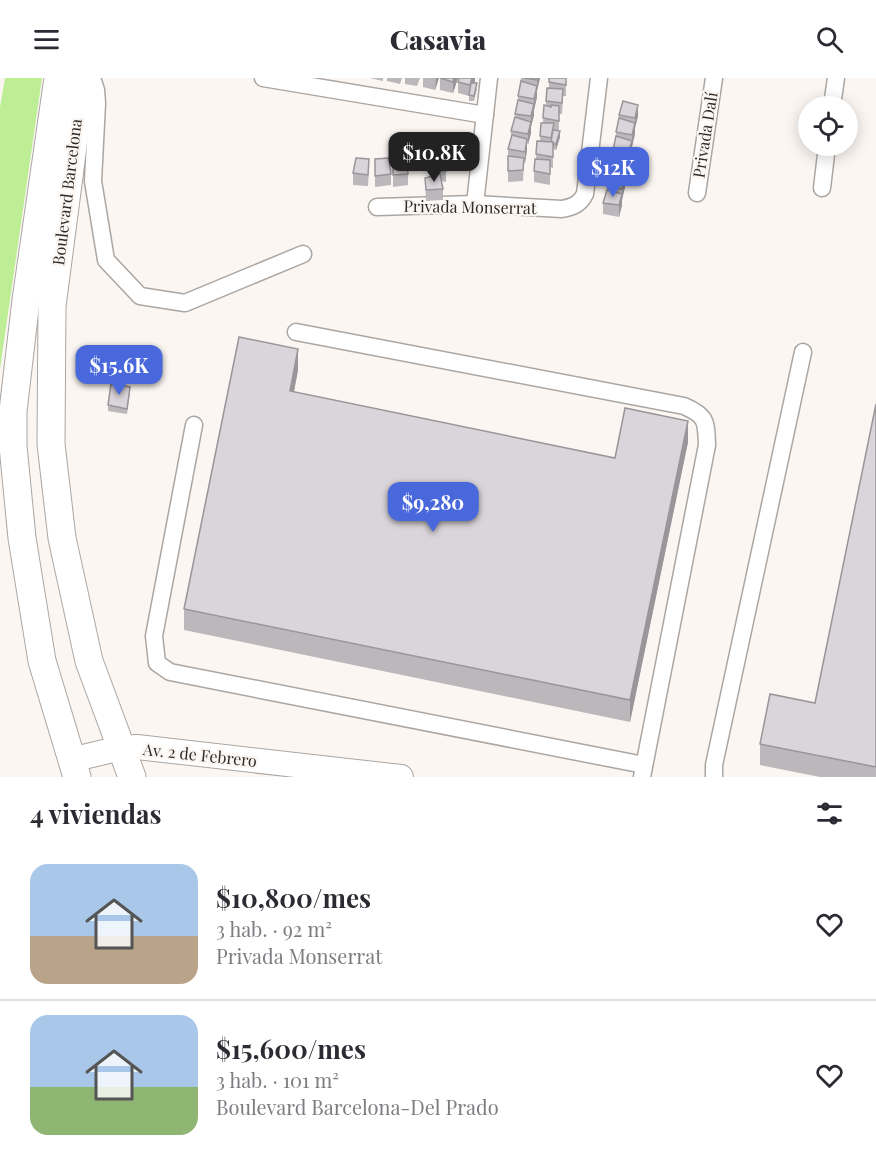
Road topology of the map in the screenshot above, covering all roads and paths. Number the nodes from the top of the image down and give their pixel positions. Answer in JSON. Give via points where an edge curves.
{"nodes":[{"id":1,"x":58,"y":78,"type":"edge"},
{"id":2,"x":84,"y":78,"type":"edge"},
{"id":3,"x":92,"y":78,"type":"edge"},
{"id":4,"x":263,"y":78,"type":"edge"},
{"id":5,"x":489,"y":78,"type":"edge"},
{"id":6,"x":599,"y":78,"type":"edge"},
{"id":7,"x":714,"y":78,"type":"edge"},
{"id":8,"x":836,"y":78,"type":"edge"},
{"id":9,"x":833,"y":96,"type":"edge"},
{"id":10,"x":485,"y":115,"type":"junction"},
{"id":11,"x":826,"y":156,"type":"edge"},
{"id":12,"x":822,"y":188,"type":"dead end"},
{"id":13,"x":697,"y":193,"type":"dead end"},
{"id":14,"x":475,"y":204,"type":"junction"},
{"id":15,"x":377,"y":207,"type":"dead end"},
{"id":16,"x":303,"y":254,"type":"dead end"},
{"id":17,"x":296,"y":332,"type":"dead end"},
{"id":18,"x":803,"y":352,"type":"dead end"},
{"id":19,"x":194,"y":425,"type":"dead end"},
{"id":20,"x":7,"y":449,"type":"edge"},
{"id":21,"x":121,"y":748,"type":"junction"},
{"id":22,"x":74,"y":768,"type":"edge"},
{"id":23,"x":284,"y":771,"type":"edge"},
{"id":24,"x":643,"y":771,"type":"edge"},
{"id":25,"x":132,"y":777,"type":"edge"},
{"id":26,"x":401,"y":777,"type":"edge"},
{"id":27,"x":714,"y":777,"type":"edge"}],
"edges":[{"from":1,"to":20,"type":"main road","name":"Boulevard Barcelona"},
{"from":2,"to":21,"type":"main road","name":"Boulevard Barcelona","via":[[52,306],[51,444],[62,538],[89,661]]},
{"from":3,"to":16,"type":"street","via":[[97,103],[93,181],[106,260],[140,296],[185,303]]},
{"from":4,"to":10,"type":"street"},
{"from":5,"to":10,"type":"street"},
{"from":6,"to":14,"type":"street","name":"Privada Monserrat","via":[[582,200],[562,209]]},
{"from":7,"to":13,"type":"street","name":"Privada Dalí"},
{"from":8,"to":9,"type":"street"},
{"from":10,"to":14,"type":"street"},
{"from":11,"to":12,"type":"street"},
{"from":14,"to":15,"type":"street","name":"Privada Monserrat"},
{"from":17,"to":24,"type":"street","via":[[699,412],[706,425],[707,445]]},
{"from":18,"to":27,"type":"street"},
{"from":19,"to":24,"type":"street","via":[[154,636],[158,663],[170,672]]},
{"from":20,"to":22,"type":"main road","name":"Boulevard Barcelona","via":[[42,661]]},
{"from":21,"to":22,"type":"main road","name":"Av. 2 de Febrero"},
{"from":21,"to":23,"type":"main road","name":"Av. 2 de Febrero","via":[[156,748]]},
{"from":21,"to":25,"type":"main road","name":"Boulevard Barcelona"},
{"from":23,"to":26,"type":"main road","name":"Av. 2 de Febrero"}]}
